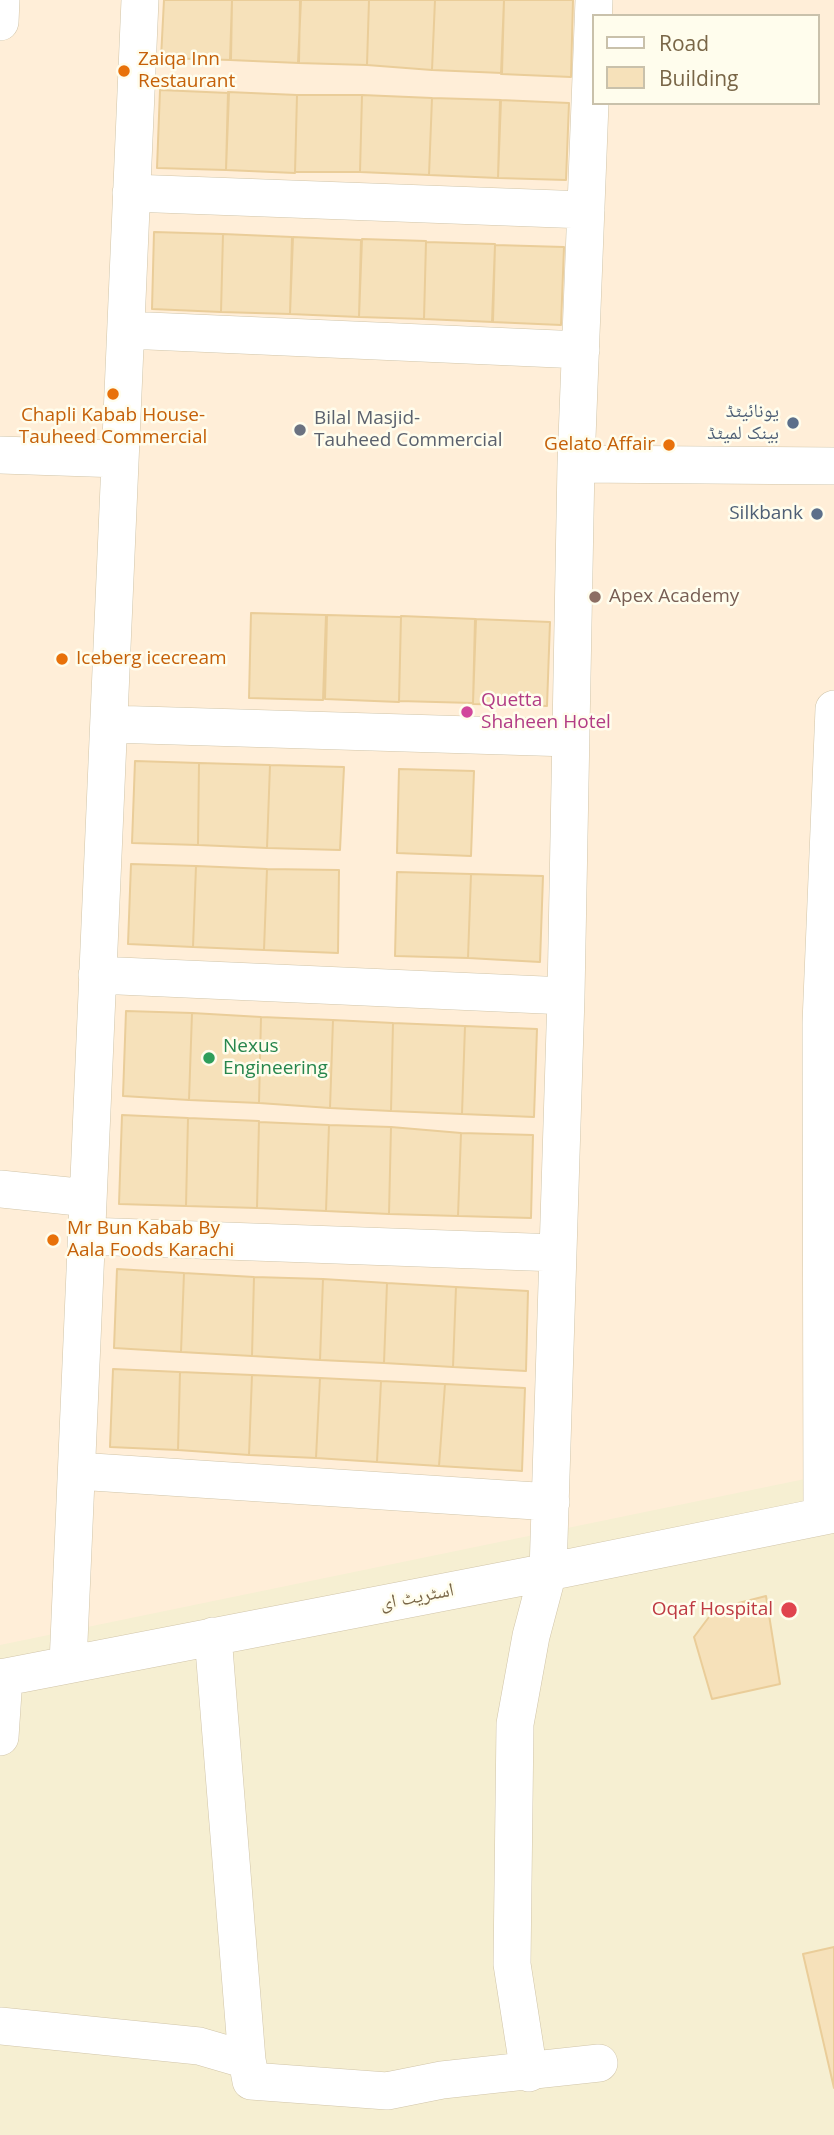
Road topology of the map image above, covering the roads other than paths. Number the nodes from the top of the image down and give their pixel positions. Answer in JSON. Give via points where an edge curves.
{"nodes":[{"id":1,"x":1,"y":0,"type":"edge"},
{"id":2,"x":140,"y":0,"type":"edge"},
{"id":3,"x":0,"y":22,"type":"edge"},
{"id":4,"x":592,"y":52,"type":"edge"},
{"id":5,"x":131,"y":193,"type":"junction"},
{"id":6,"x":586,"y":210,"type":"junction"},
{"id":7,"x":126,"y":330,"type":"junction"},
{"id":8,"x":581,"y":351,"type":"junction"},
{"id":9,"x":0,"y":455,"type":"edge"},
{"id":10,"x":120,"y":459,"type":"junction"},
{"id":11,"x":576,"y":464,"type":"junction"},
{"id":12,"x":834,"y":466,"type":"edge"},
{"id":13,"x":834,"y":709,"type":"edge"},
{"id":14,"x":109,"y":724,"type":"junction"},
{"id":15,"x":570,"y":738,"type":"junction"},
{"id":16,"x":97,"y":975,"type":"junction"},
{"id":17,"x":566,"y":996,"type":"junction"},
{"id":18,"x":0,"y":1189,"type":"edge"},
{"id":19,"x":88,"y":1198,"type":"junction"},
{"id":20,"x":87,"y":1236,"type":"junction"},
{"id":21,"x":558,"y":1253,"type":"junction"},
{"id":22,"x":76,"y":1471,"type":"junction"},
{"id":23,"x":551,"y":1502,"type":"junction"},
{"id":24,"x":828,"y":1515,"type":"edge"},
{"id":25,"x":548,"y":1572,"type":"junction"},
{"id":26,"x":213,"y":1636,"type":"junction"},
{"id":27,"x":68,"y":1664,"type":"junction"},
{"id":28,"x":2,"y":1677,"type":"edge"},
{"id":29,"x":0,"y":1737,"type":"edge"},
{"id":30,"x":0,"y":2026,"type":"edge"},
{"id":31,"x":247,"y":2060,"type":"junction"},
{"id":32,"x":599,"y":2063,"type":"dead end"},
{"id":33,"x":529,"y":2073,"type":"junction"}],
"edges":[{"from":1,"to":3,"type":"street"},
{"from":2,"to":5,"type":"street"},
{"from":4,"to":6,"type":"street"},
{"from":5,"to":6,"type":"street"},
{"from":5,"to":7,"type":"street"},
{"from":6,"to":8,"type":"street"},
{"from":7,"to":8,"type":"street"},
{"from":7,"to":10,"type":"street"},
{"from":8,"to":11,"type":"street"},
{"from":9,"to":10,"type":"street"},
{"from":10,"to":14,"type":"street"},
{"from":11,"to":12,"type":"street"},
{"from":11,"to":15,"type":"street"},
{"from":13,"to":24,"type":"street","via":[[821,1023]]},
{"from":14,"to":15,"type":"street"},
{"from":14,"to":16,"type":"street"},
{"from":15,"to":17,"type":"street"},
{"from":16,"to":17,"type":"street"},
{"from":16,"to":19,"type":"street"},
{"from":17,"to":21,"type":"street"},
{"from":18,"to":19,"type":"street"},
{"from":19,"to":20,"type":"street"},
{"from":20,"to":21,"type":"street"},
{"from":20,"to":22,"type":"street"},
{"from":21,"to":23,"type":"street"},
{"from":22,"to":23,"type":"street"},
{"from":22,"to":27,"type":"street"},
{"from":23,"to":25,"type":"street"},
{"from":24,"to":25,"type":"street","name":"اسٹریٹ ای"},
{"from":25,"to":26,"type":"street","name":"اسٹریٹ ای"},
{"from":25,"to":33,"type":"street","via":[[515,1724],[512,1964]]},
{"from":26,"to":27,"type":"street","name":"اسٹریٹ ای"},
{"from":26,"to":31,"type":"street"},
{"from":27,"to":28,"type":"street","name":"اسٹریٹ ای"},
{"from":28,"to":29,"type":"street"},
{"from":30,"to":31,"type":"street","via":[[200,2046]]},
{"from":31,"to":33,"type":"street","via":[[251,2081],[344,2090],[387,2091],[442,2080]]},
{"from":32,"to":33,"type":"street"}]}
